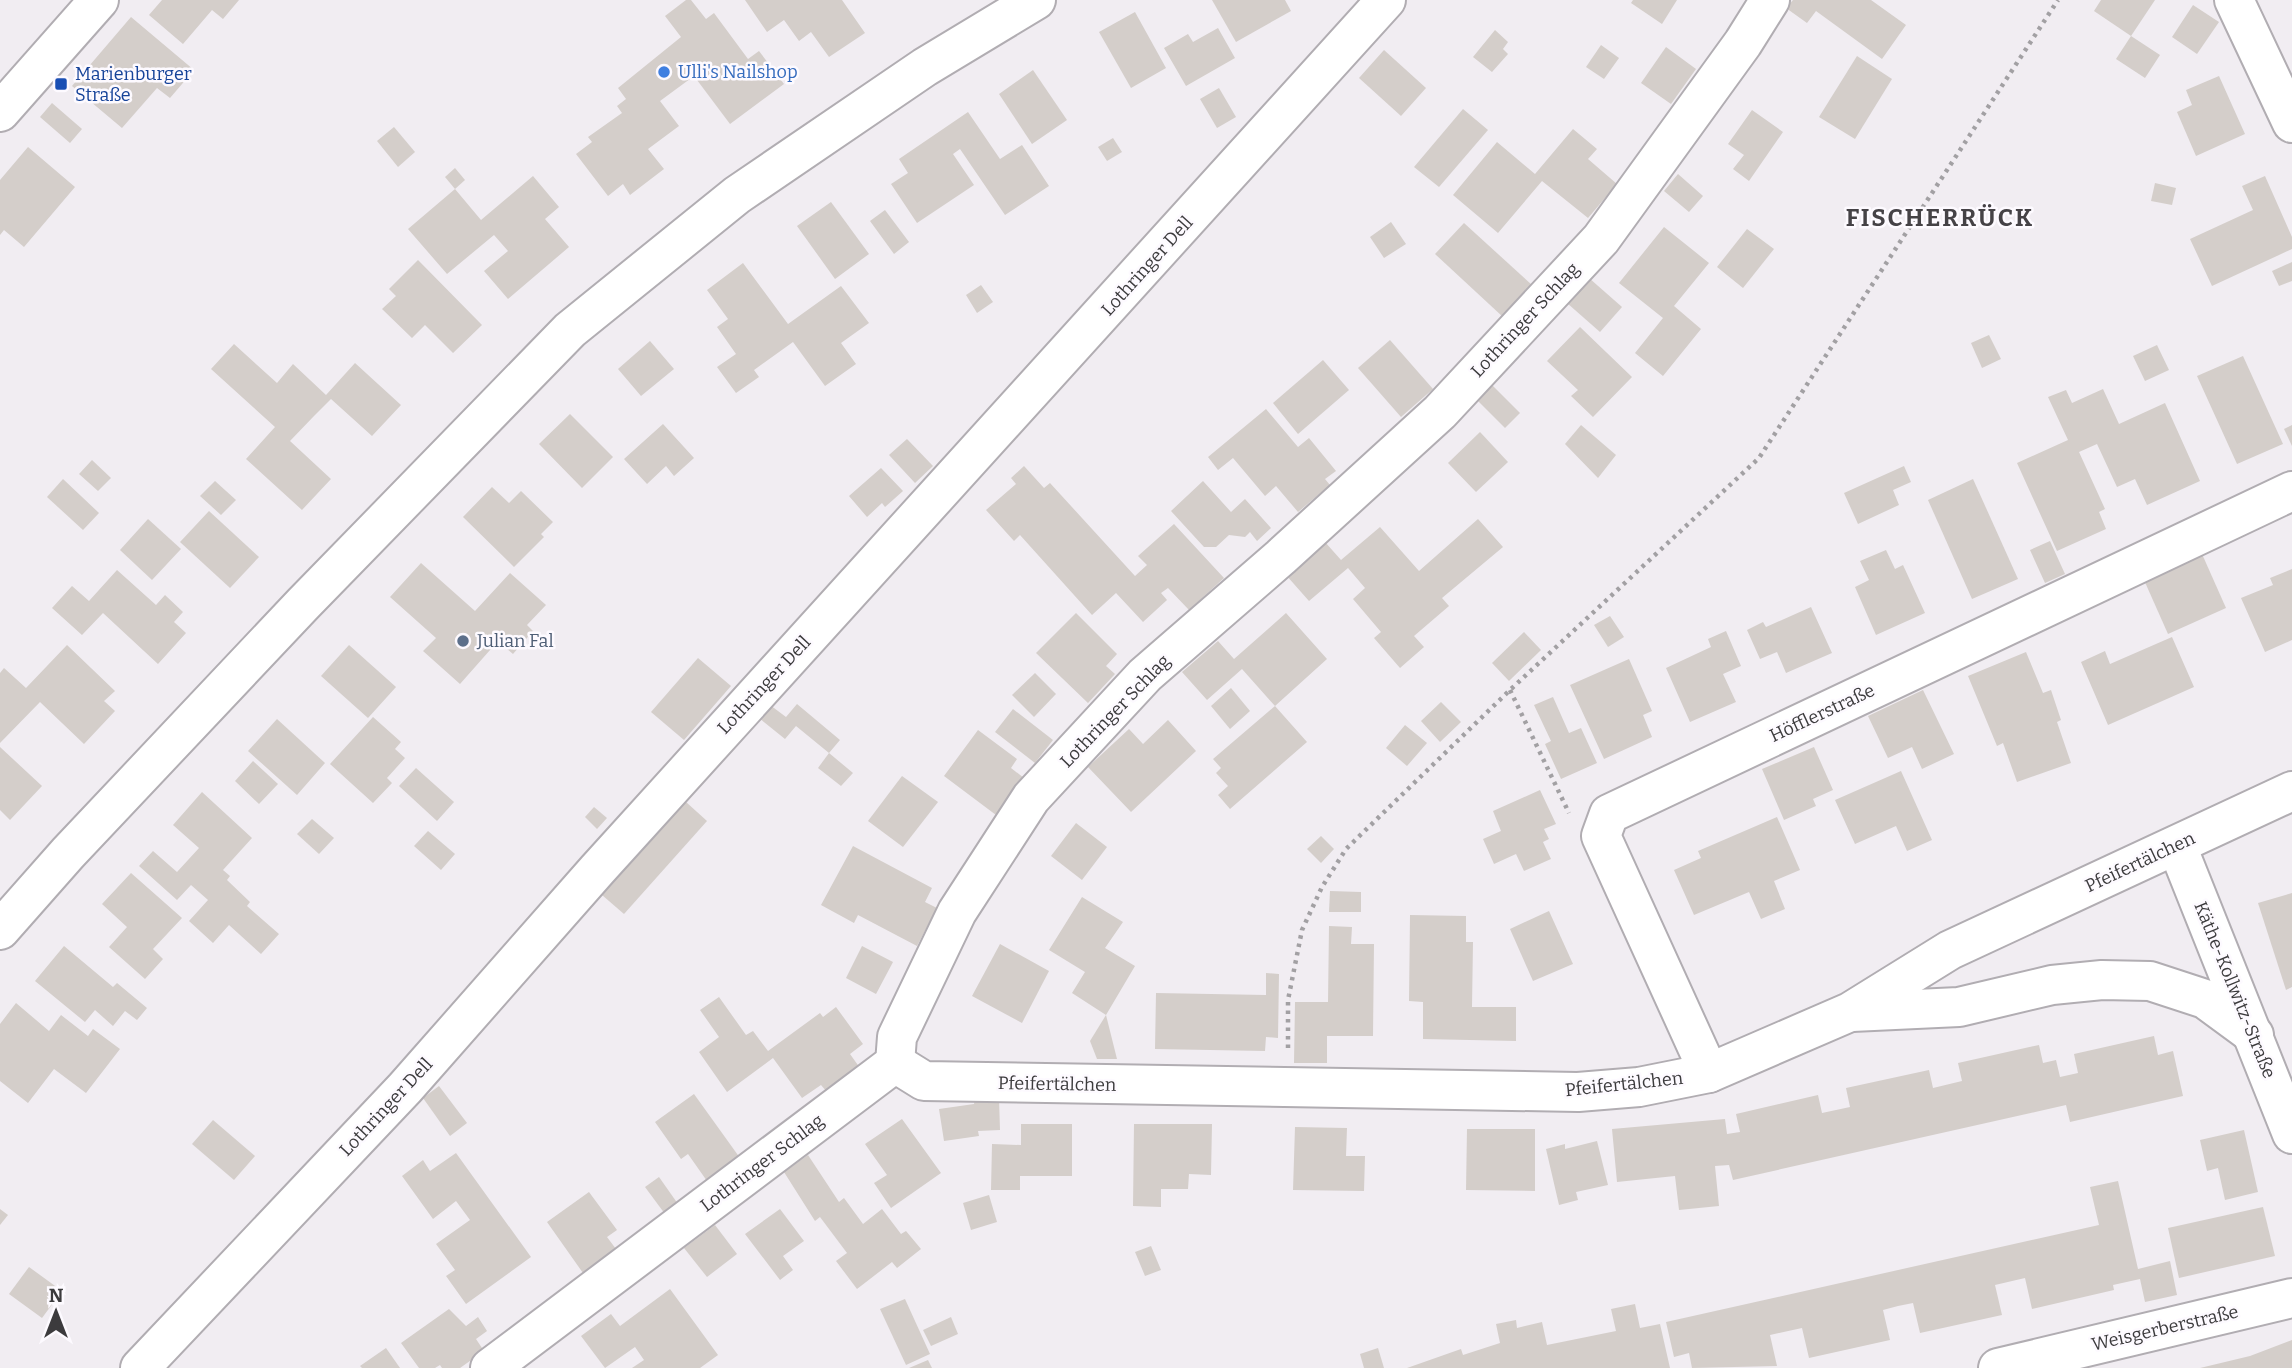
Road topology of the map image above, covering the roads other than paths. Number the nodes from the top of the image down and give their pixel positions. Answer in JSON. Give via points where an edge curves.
{"nodes":[{"id":1,"x":1036,"y":0,"type":"edge"},
{"id":2,"x":1387,"y":0,"type":"edge"},
{"id":3,"x":1770,"y":0,"type":"edge"},
{"id":4,"x":2234,"y":0,"type":"edge"},
{"id":5,"x":93,"y":2,"type":"edge"},
{"id":6,"x":0,"y":112,"type":"edge"},
{"id":7,"x":2292,"y":123,"type":"edge"},
{"id":8,"x":2292,"y":491,"type":"edge"},
{"id":9,"x":2292,"y":791,"type":"edge"},
{"id":10,"x":2176,"y":846,"type":"junction"},
{"id":11,"x":0,"y":930,"type":"edge"},
{"id":12,"x":1850,"y":1012,"type":"junction"},
{"id":13,"x":2254,"y":1035,"type":"junction"},
{"id":14,"x":895,"y":1063,"type":"junction"},
{"id":15,"x":1709,"y":1073,"type":"junction"},
{"id":16,"x":2292,"y":1134,"type":"edge"},
{"id":17,"x":2292,"y":1298,"type":"edge"},
{"id":18,"x":141,"y":1368,"type":"edge"},
{"id":19,"x":490,"y":1368,"type":"edge"},
{"id":20,"x":1998,"y":1368,"type":"edge"}],
"edges":[{"from":1,"to":11,"type":"street","via":[[925,68],[737,195],[570,330],[303,604]]},
{"from":2,"to":18,"type":"street","name":"Lothringer Dell","via":[[606,860],[405,1088]]},
{"from":3,"to":14,"type":"street","name":"Lothringer Schlag","via":[[1582,259],[1440,412],[1145,675],[1031,798],[957,912],[897,1037]]},
{"from":4,"to":7,"type":"street"},
{"from":5,"to":6,"type":"street"},
{"from":8,"to":15,"type":"street","name":"Höfflerstraße","via":[[1609,814],[1601,835]]},
{"from":9,"to":10,"type":"street","name":"Pfeifertälchen"},
{"from":10,"to":12,"type":"street","name":"Pfeifertälchen","via":[[1950,950]]},
{"from":10,"to":13,"type":"street","name":"Käthe-Kollwitz-Straße"},
{"from":12,"to":13,"type":"street","via":[[1959,1007],[2052,985],[2150,981],[2205,999]]},
{"from":12,"to":15,"type":"street","name":"Pfeifertälchen"},
{"from":13,"to":16,"type":"street","name":"Käthe-Kollwitz-Straße"},
{"from":14,"to":15,"type":"street","name":"Pfeifertälchen","via":[[924,1082],[1578,1092],[1639,1087]]},
{"from":14,"to":19,"type":"street","name":"Lothringer Schlag"},
{"from":17,"to":20,"type":"street","name":"Weisgerberstraße"}]}
